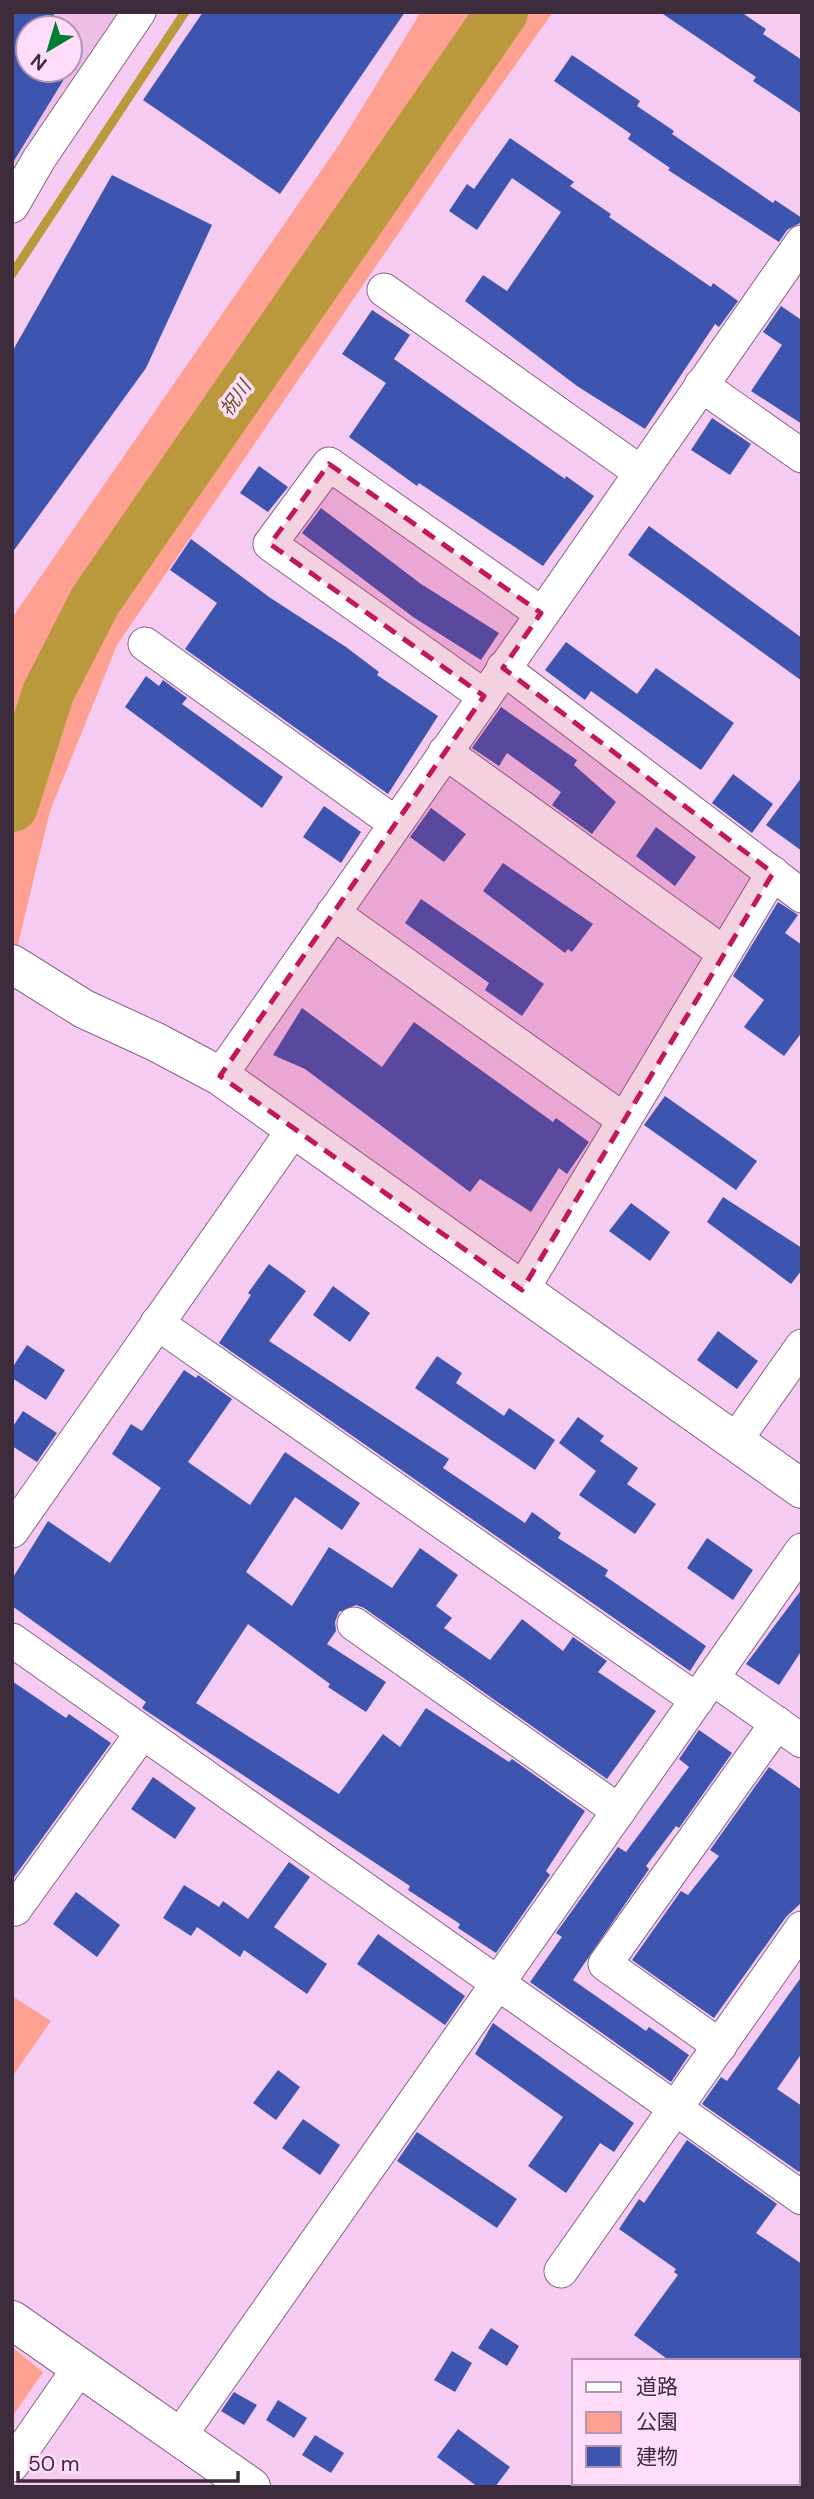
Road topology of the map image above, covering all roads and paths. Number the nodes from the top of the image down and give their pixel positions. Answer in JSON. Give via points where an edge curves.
{"nodes":[{"id":1,"x":139,"y":12,"type":"edge"},
{"id":2,"x":12,"y":206,"type":"edge"},
{"id":3,"x":798,"y":254,"type":"edge"},
{"id":4,"x":384,"y":290,"type":"dead end"},
{"id":5,"x":701,"y":385,"type":"junction"},
{"id":6,"x":802,"y":456,"type":"edge"},
{"id":7,"x":640,"y":472,"type":"junction"},
{"id":8,"x":541,"y":613,"type":"junction"},
{"id":9,"x":145,"y":644,"type":"dead end"},
{"id":10,"x":503,"y":668,"type":"junction"},
{"id":11,"x":484,"y":696,"type":"junction"},
{"id":12,"x":445,"y":752,"type":"junction"},
{"id":13,"x":396,"y":823,"type":"junction"},
{"id":14,"x":792,"y":883,"type":"edge"},
{"id":15,"x":333,"y":912,"type":"junction"},
{"id":16,"x":724,"y":953,"type":"junction"},
{"id":17,"x":12,"y":964,"type":"edge"},
{"id":18,"x":219,"y":1076,"type":"junction"},
{"id":19,"x":624,"y":1120,"type":"junction"},
{"id":20,"x":294,"y":1129,"type":"junction"},
{"id":21,"x":522,"y":1290,"type":"junction"},
{"id":22,"x":157,"y":1323,"type":"junction"},
{"id":23,"x":802,"y":1346,"type":"edge"},
{"id":24,"x":735,"y":1441,"type":"junction"},
{"id":25,"x":802,"y":1489,"type":"edge"},
{"id":26,"x":12,"y":1531,"type":"edge"},
{"id":27,"x":802,"y":1550,"type":"edge"},
{"id":28,"x":354,"y":1624,"type":"dead end"},
{"id":29,"x":12,"y":1640,"type":"edge"},
{"id":30,"x":705,"y":1689,"type":"junction"},
{"id":31,"x":142,"y":1732,"type":"junction"},
{"id":32,"x":789,"y":1732,"type":"edge"},
{"id":33,"x":618,"y":1811,"type":"junction"},
{"id":34,"x":12,"y":1907,"type":"edge"},
{"id":35,"x":800,"y":1934,"type":"edge"},
{"id":36,"x":497,"y":1983,"type":"junction"},
{"id":37,"x":720,"y":2046,"type":"junction"},
{"id":38,"x":676,"y":2109,"type":"junction"},
{"id":39,"x":802,"y":2199,"type":"edge"},
{"id":40,"x":561,"y":2271,"type":"dead end"},
{"id":41,"x":12,"y":2320,"type":"edge"},
{"id":42,"x":80,"y":2367,"type":"junction"},
{"id":43,"x":178,"y":2437,"type":"junction"},
{"id":44,"x":12,"y":2465,"type":"edge"},
{"id":45,"x":251,"y":2487,"type":"edge"}],
"edges":[{"from":1,"to":2,"type":"street"},
{"from":3,"to":5,"type":"street"},
{"from":4,"to":7,"type":"street"},
{"from":5,"to":6,"type":"street"},
{"from":5,"to":7,"type":"street"},
{"from":7,"to":8,"type":"street"},
{"from":8,"to":10,"type":"street"},
{"from":8,"to":11,"type":"street","via":[[329,464],[270,544]]},
{"from":9,"to":13,"type":"street"},
{"from":10,"to":11,"type":"street"},
{"from":10,"to":14,"type":"street"},
{"from":11,"to":12,"type":"street"},
{"from":12,"to":13,"type":"street"},
{"from":12,"to":16,"type":"street"},
{"from":13,"to":15,"type":"street"},
{"from":14,"to":16,"type":"street"},
{"from":15,"to":18,"type":"street"},
{"from":15,"to":19,"type":"street"},
{"from":16,"to":19,"type":"street"},
{"from":17,"to":18,"type":"street","via":[[84,1009]]},
{"from":18,"to":20,"type":"street"},
{"from":19,"to":21,"type":"street"},
{"from":20,"to":21,"type":"street"},
{"from":20,"to":22,"type":"street"},
{"from":21,"to":24,"type":"street"},
{"from":22,"to":26,"type":"street"},
{"from":22,"to":30,"type":"street"},
{"from":23,"to":24,"type":"street"},
{"from":24,"to":25,"type":"street"},
{"from":27,"to":30,"type":"street"},
{"from":28,"to":33,"type":"street"},
{"from":29,"to":31,"type":"street"},
{"from":30,"to":32,"type":"street"},
{"from":30,"to":33,"type":"street"},
{"from":31,"to":34,"type":"street","via":[[15,1909]]},
{"from":31,"to":36,"type":"street"},
{"from":32,"to":37,"type":"street","via":[[605,1964]]},
{"from":33,"to":36,"type":"street"},
{"from":35,"to":37,"type":"street"},
{"from":36,"to":38,"type":"street"},
{"from":36,"to":43,"type":"street"},
{"from":37,"to":38,"type":"street"},
{"from":38,"to":39,"type":"street"},
{"from":38,"to":40,"type":"street"},
{"from":41,"to":42,"type":"street"},
{"from":42,"to":43,"type":"street"},
{"from":42,"to":44,"type":"street"},
{"from":43,"to":45,"type":"street"}]}
